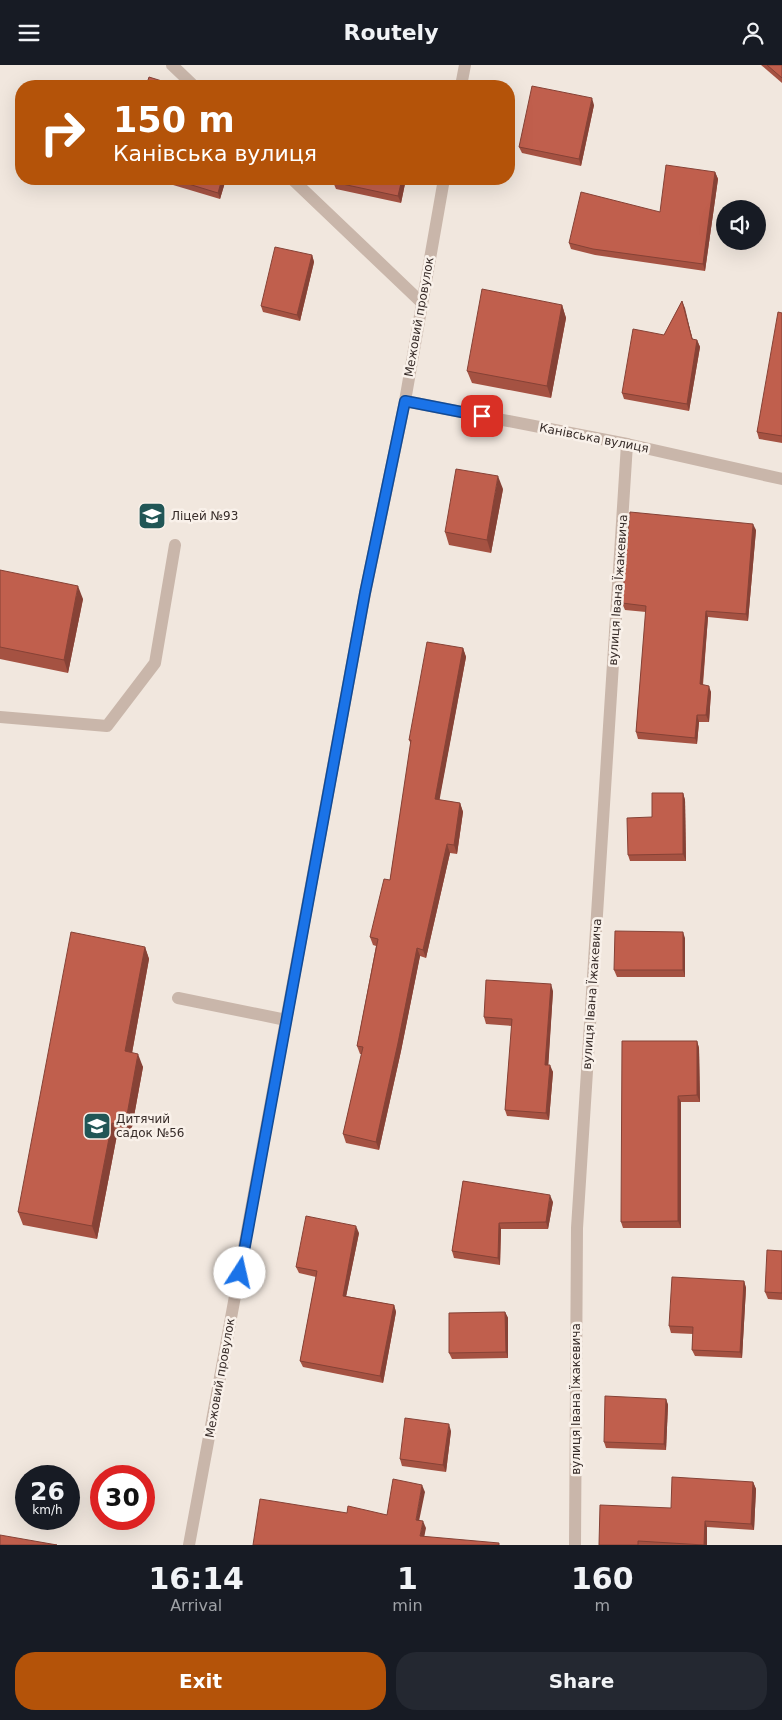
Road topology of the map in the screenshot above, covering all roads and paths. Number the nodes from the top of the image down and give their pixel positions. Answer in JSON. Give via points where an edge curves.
{"nodes":[{"id":1,"x":172,"y":65,"type":"edge"},
{"id":2,"x":464,"y":65,"type":"edge"},
{"id":3,"x":188,"y":80,"type":"edge"},
{"id":4,"x":462,"y":80,"type":"edge"},
{"id":5,"x":298,"y":185,"type":"edge"},
{"id":6,"x":443,"y":185,"type":"edge"},
{"id":7,"x":421,"y":302,"type":"junction"},
{"id":8,"x":405,"y":401,"type":"junction"},
{"id":9,"x":627,"y":444,"type":"junction"},
{"id":10,"x":782,"y":479,"type":"edge"},
{"id":11,"x":175,"y":545,"type":"dead end"},
{"id":12,"x":0,"y":717,"type":"edge"},
{"id":13,"x":178,"y":998,"type":"dead end"},
{"id":14,"x":286,"y":1020,"type":"junction"},
{"id":15,"x":189,"y":1545,"type":"edge"},
{"id":16,"x":575,"y":1545,"type":"edge"}],
"edges":[{"from":1,"to":3,"type":"street"},
{"from":2,"to":4,"type":"street"},
{"from":5,"to":7,"type":"street"},
{"from":6,"to":7,"type":"street","name":"Межовий провулок"},
{"from":7,"to":8,"type":"street","name":"Межовий провулок"},
{"from":8,"to":9,"type":"street","name":"Канівська вулиця"},
{"from":8,"to":14,"type":"street","name":"Межовий провулок","via":[[363,603]]},
{"from":9,"to":10,"type":"street","name":"Канівська вулиця"},
{"from":9,"to":16,"type":"street","name":"вулиця Івана Їжакевича","via":[[577,1228]]},
{"from":11,"to":12,"type":"street","via":[[155,663],[107,727]]},
{"from":13,"to":14,"type":"street"},
{"from":14,"to":15,"type":"street","name":"Межовий провулок"}]}
